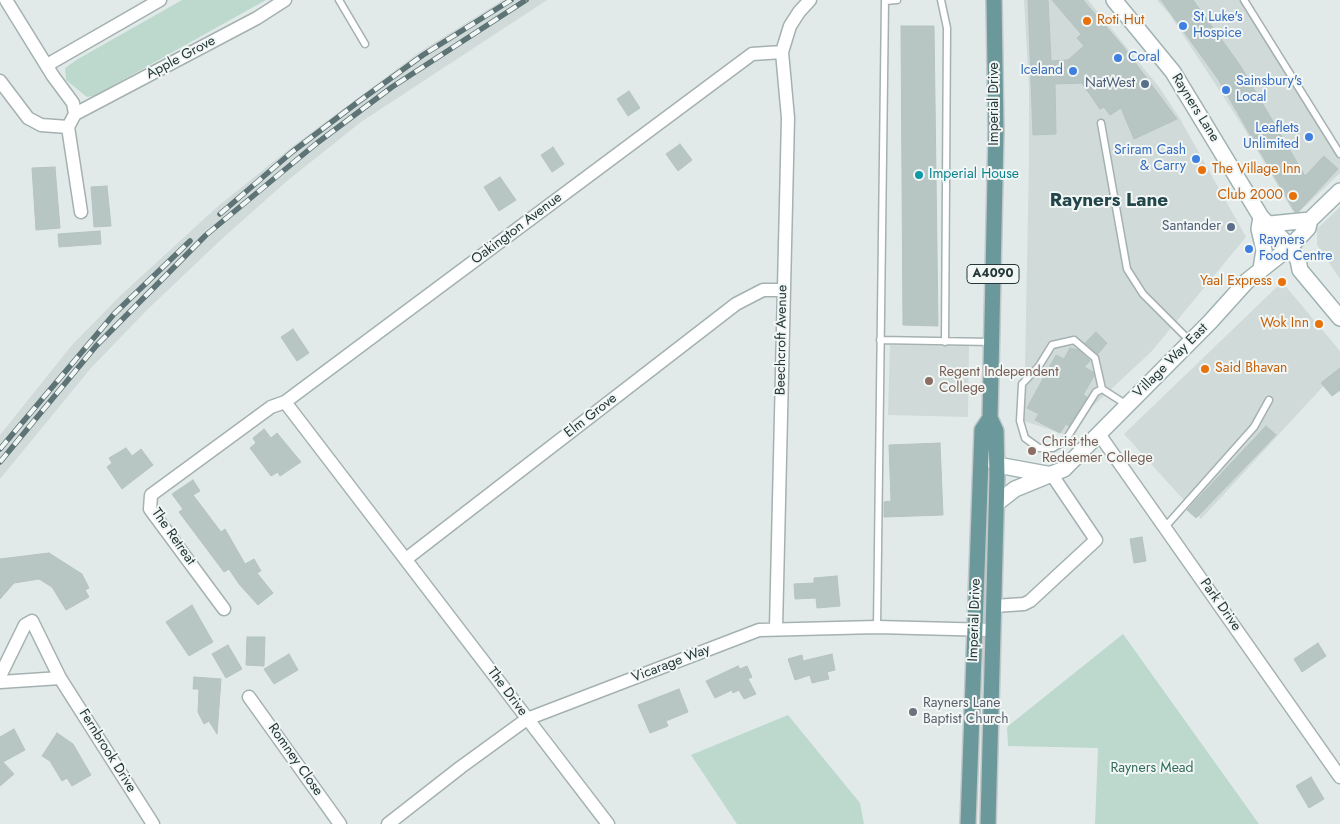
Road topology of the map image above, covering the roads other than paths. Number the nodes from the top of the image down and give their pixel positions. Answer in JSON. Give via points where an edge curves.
{"nodes":[{"id":1,"x":6,"y":0,"type":"edge"},
{"id":2,"x":160,"y":0,"type":"edge"},
{"id":3,"x":285,"y":0,"type":"edge"},
{"id":4,"x":339,"y":0,"type":"edge"},
{"id":5,"x":810,"y":0,"type":"edge"},
{"id":6,"x":898,"y":0,"type":"edge"},
{"id":7,"x":942,"y":0,"type":"edge"},
{"id":8,"x":994,"y":0,"type":"edge"},
{"id":9,"x":1114,"y":0,"type":"edge"},
{"id":10,"x":1244,"y":0,"type":"edge"},
{"id":11,"x":885,"y":1,"type":"edge"},
{"id":12,"x":365,"y":44,"type":"dead end"},
{"id":13,"x":782,"y":52,"type":"junction"},
{"id":14,"x":46,"y":64,"type":"junction"},
{"id":15,"x":0,"y":81,"type":"edge"},
{"id":16,"x":75,"y":114,"type":"junction"},
{"id":17,"x":1101,"y":123,"type":"dead end"},
{"id":18,"x":68,"y":127,"type":"junction"},
{"id":19,"x":1340,"y":154,"type":"edge"},
{"id":20,"x":1340,"y":191,"type":"edge"},
{"id":21,"x":81,"y":212,"type":"dead end"},
{"id":22,"x":1310,"y":220,"type":"junction"},
{"id":23,"x":1266,"y":221,"type":"junction"},
{"id":24,"x":1290,"y":248,"type":"junction"},
{"id":25,"x":1267,"y":266,"type":"junction"},
{"id":26,"x":1300,"y":270,"type":"junction"},
{"id":27,"x":782,"y":290,"type":"junction"},
{"id":28,"x":1340,"y":318,"type":"edge"},
{"id":29,"x":880,"y":340,"type":"junction"},
{"id":30,"x":1190,"y":341,"type":"junction"},
{"id":31,"x":945,"y":342,"type":"junction"},
{"id":32,"x":992,"y":342,"type":"junction"},
{"id":33,"x":1102,"y":389,"type":"junction"},
{"id":34,"x":1269,"y":400,"type":"dead end"},
{"id":35,"x":285,"y":402,"type":"junction"},
{"id":36,"x":1128,"y":405,"type":"junction"},
{"id":37,"x":990,"y":418,"type":"junction"},
{"id":38,"x":1099,"y":434,"type":"junction"},
{"id":39,"x":207,"y":454,"type":"joint"},
{"id":40,"x":982,"y":454,"type":"junction"},
{"id":41,"x":996,"y":464,"type":"junction"},
{"id":42,"x":1052,"y":475,"type":"junction"},
{"id":43,"x":996,"y":503,"type":"junction"},
{"id":44,"x":1166,"y":526,"type":"junction"},
{"id":45,"x":406,"y":559,"type":"junction"},
{"id":46,"x":994,"y":606,"type":"junction"},
{"id":47,"x":224,"y":608,"type":"dead end"},
{"id":48,"x":877,"y":627,"type":"junction"},
{"id":49,"x":776,"y":628,"type":"junction"},
{"id":50,"x":974,"y":630,"type":"junction"},
{"id":51,"x":992,"y":630,"type":"junction"},
{"id":52,"x":0,"y":676,"type":"edge"},
{"id":53,"x":60,"y":678,"type":"junction"},
{"id":54,"x":0,"y":682,"type":"edge"},
{"id":55,"x":249,"y":697,"type":"dead end"},
{"id":56,"x":527,"y":719,"type":"junction"},
{"id":57,"x":1340,"y":777,"type":"edge"},
{"id":58,"x":153,"y":824,"type":"edge"},
{"id":59,"x":340,"y":824,"type":"edge"},
{"id":60,"x":388,"y":824,"type":"edge"},
{"id":61,"x":608,"y":824,"type":"edge"},
{"id":62,"x":968,"y":824,"type":"edge"},
{"id":63,"x":988,"y":824,"type":"edge"}],
"edges":[{"from":1,"to":14,"type":"street"},
{"from":2,"to":14,"type":"street"},
{"from":3,"to":16,"type":"street","name":"Apple Grove"},
{"from":4,"to":12,"type":"lane"},
{"from":5,"to":13,"type":"street","via":[[790,26]]},
{"from":6,"to":11,"type":"lane"},
{"from":7,"to":31,"type":"lane","via":[[947,28]]},
{"from":8,"to":32,"type":"main road","name":"Imperial Drive","number":"A4090","via":[[996,112]]},
{"from":9,"to":23,"type":"street","name":"Rayners Lane","via":[[1173,72]]},
{"from":10,"to":19,"type":"lane"},
{"from":11,"to":29,"type":"lane"},
{"from":13,"to":27,"type":"street","name":"Beechcroft Avenue","via":[[788,118]]},
{"from":13,"to":35,"type":"street","name":"Oakington Avenue","via":[[752,54]]},
{"from":14,"to":16,"type":"street","via":[[73,103]]},
{"from":15,"to":18,"type":"street","via":[[28,118],[41,125]]},
{"from":16,"to":18,"type":"street"},
{"from":17,"to":30,"type":"lane","via":[[1127,269],[1143,294]]},
{"from":18,"to":21,"type":"street"},
{"from":20,"to":22,"type":"street","name":"Village Way East"},
{"from":22,"to":23,"type":"street"},
{"from":22,"to":24,"type":"street","name":"Village Way East","via":[[1308,228]]},
{"from":23,"to":24,"type":"street","name":"Rayners Lane"},
{"from":23,"to":25,"type":"street","via":[[1259,229]]},
{"from":24,"to":25,"type":"street","name":"Village Way East"},
{"from":24,"to":26,"type":"street","name":"Rayners Lane"},
{"from":25,"to":26,"type":"street"},
{"from":25,"to":30,"type":"street","name":"Village Way East"},
{"from":26,"to":28,"type":"street","name":"Rayners Lane"},
{"from":27,"to":45,"type":"street","name":"Elm Grove","via":[[762,290],[736,304]]},
{"from":27,"to":49,"type":"street","name":"Beechcroft Avenue"},
{"from":29,"to":31,"type":"lane"},
{"from":29,"to":48,"type":"lane"},
{"from":30,"to":36,"type":"street","name":"Village Way East"},
{"from":31,"to":32,"type":"lane"},
{"from":32,"to":37,"type":"main road","name":"Imperial Drive","number":"A4090"},
{"from":33,"to":33,"type":"lane","via":[[1096,392],[1065,441],[1054,448],[1039,448],[1025,438],[1020,421],[1022,384],[1052,345],[1074,340],[1095,358]]},
{"from":33,"to":36,"type":"lane"},
{"from":34,"to":44,"type":"lane","via":[[1254,427]]},
{"from":35,"to":39,"type":"street","name":"Oakington Avenue","via":[[271,407]]},
{"from":35,"to":45,"type":"street","name":"The Drive"},
{"from":36,"to":38,"type":"street","name":"Village Way East"},
{"from":37,"to":40,"type":"main road","name":"Imperial Drive","number":"A4090","via":[[982,430]]},
{"from":37,"to":41,"type":"main road","name":"Imperial Drive","number":"A4090","via":[[996,431]]},
{"from":38,"to":42,"type":"street","name":"Village Way East","via":[[1064,468]]},
{"from":38,"to":44,"type":"street","name":"Park Drive"},
{"from":39,"to":47,"type":"street","name":"The Retreat","via":[[151,495],[150,509]]},
{"from":40,"to":41,"type":"street"},
{"from":40,"to":50,"type":"main road","name":"Imperial Drive","number":"A4090"},
{"from":41,"to":42,"type":"street"},
{"from":41,"to":43,"type":"main road","name":"Imperial Drive","number":"A4090"},
{"from":42,"to":43,"type":"street","name":"Village Way East","via":[[1016,489]]},
{"from":42,"to":46,"type":"street","via":[[1096,540],[1030,601]]},
{"from":43,"to":46,"type":"main road","name":"Imperial Drive","number":"A4090"},
{"from":44,"to":57,"type":"street","name":"Park Drive"},
{"from":45,"to":56,"type":"street","name":"The Drive"},
{"from":46,"to":51,"type":"main road","name":"Imperial Drive","number":"A4090"},
{"from":48,"to":49,"type":"street","name":"Vicarage Way"},
{"from":48,"to":50,"type":"street","name":"Vicarage Way"},
{"from":49,"to":56,"type":"street","name":"Vicarage Way","via":[[759,630]]},
{"from":50,"to":51,"type":"street","name":"Vicarage Way"},
{"from":50,"to":62,"type":"main road","name":"Imperial Drive","number":"A4090"},
{"from":51,"to":63,"type":"main road","name":"Imperial Drive","number":"A4090"},
{"from":52,"to":53,"type":"street","name":"Fernbrook Drive","via":[[25,625],[32,620]]},
{"from":53,"to":54,"type":"street"},
{"from":53,"to":58,"type":"street","name":"Fernbrook Drive"},
{"from":55,"to":59,"type":"street","name":"Romney Close"},
{"from":56,"to":60,"type":"street","name":"Vicarage Way"},
{"from":56,"to":61,"type":"street","name":"The Drive"}]}
